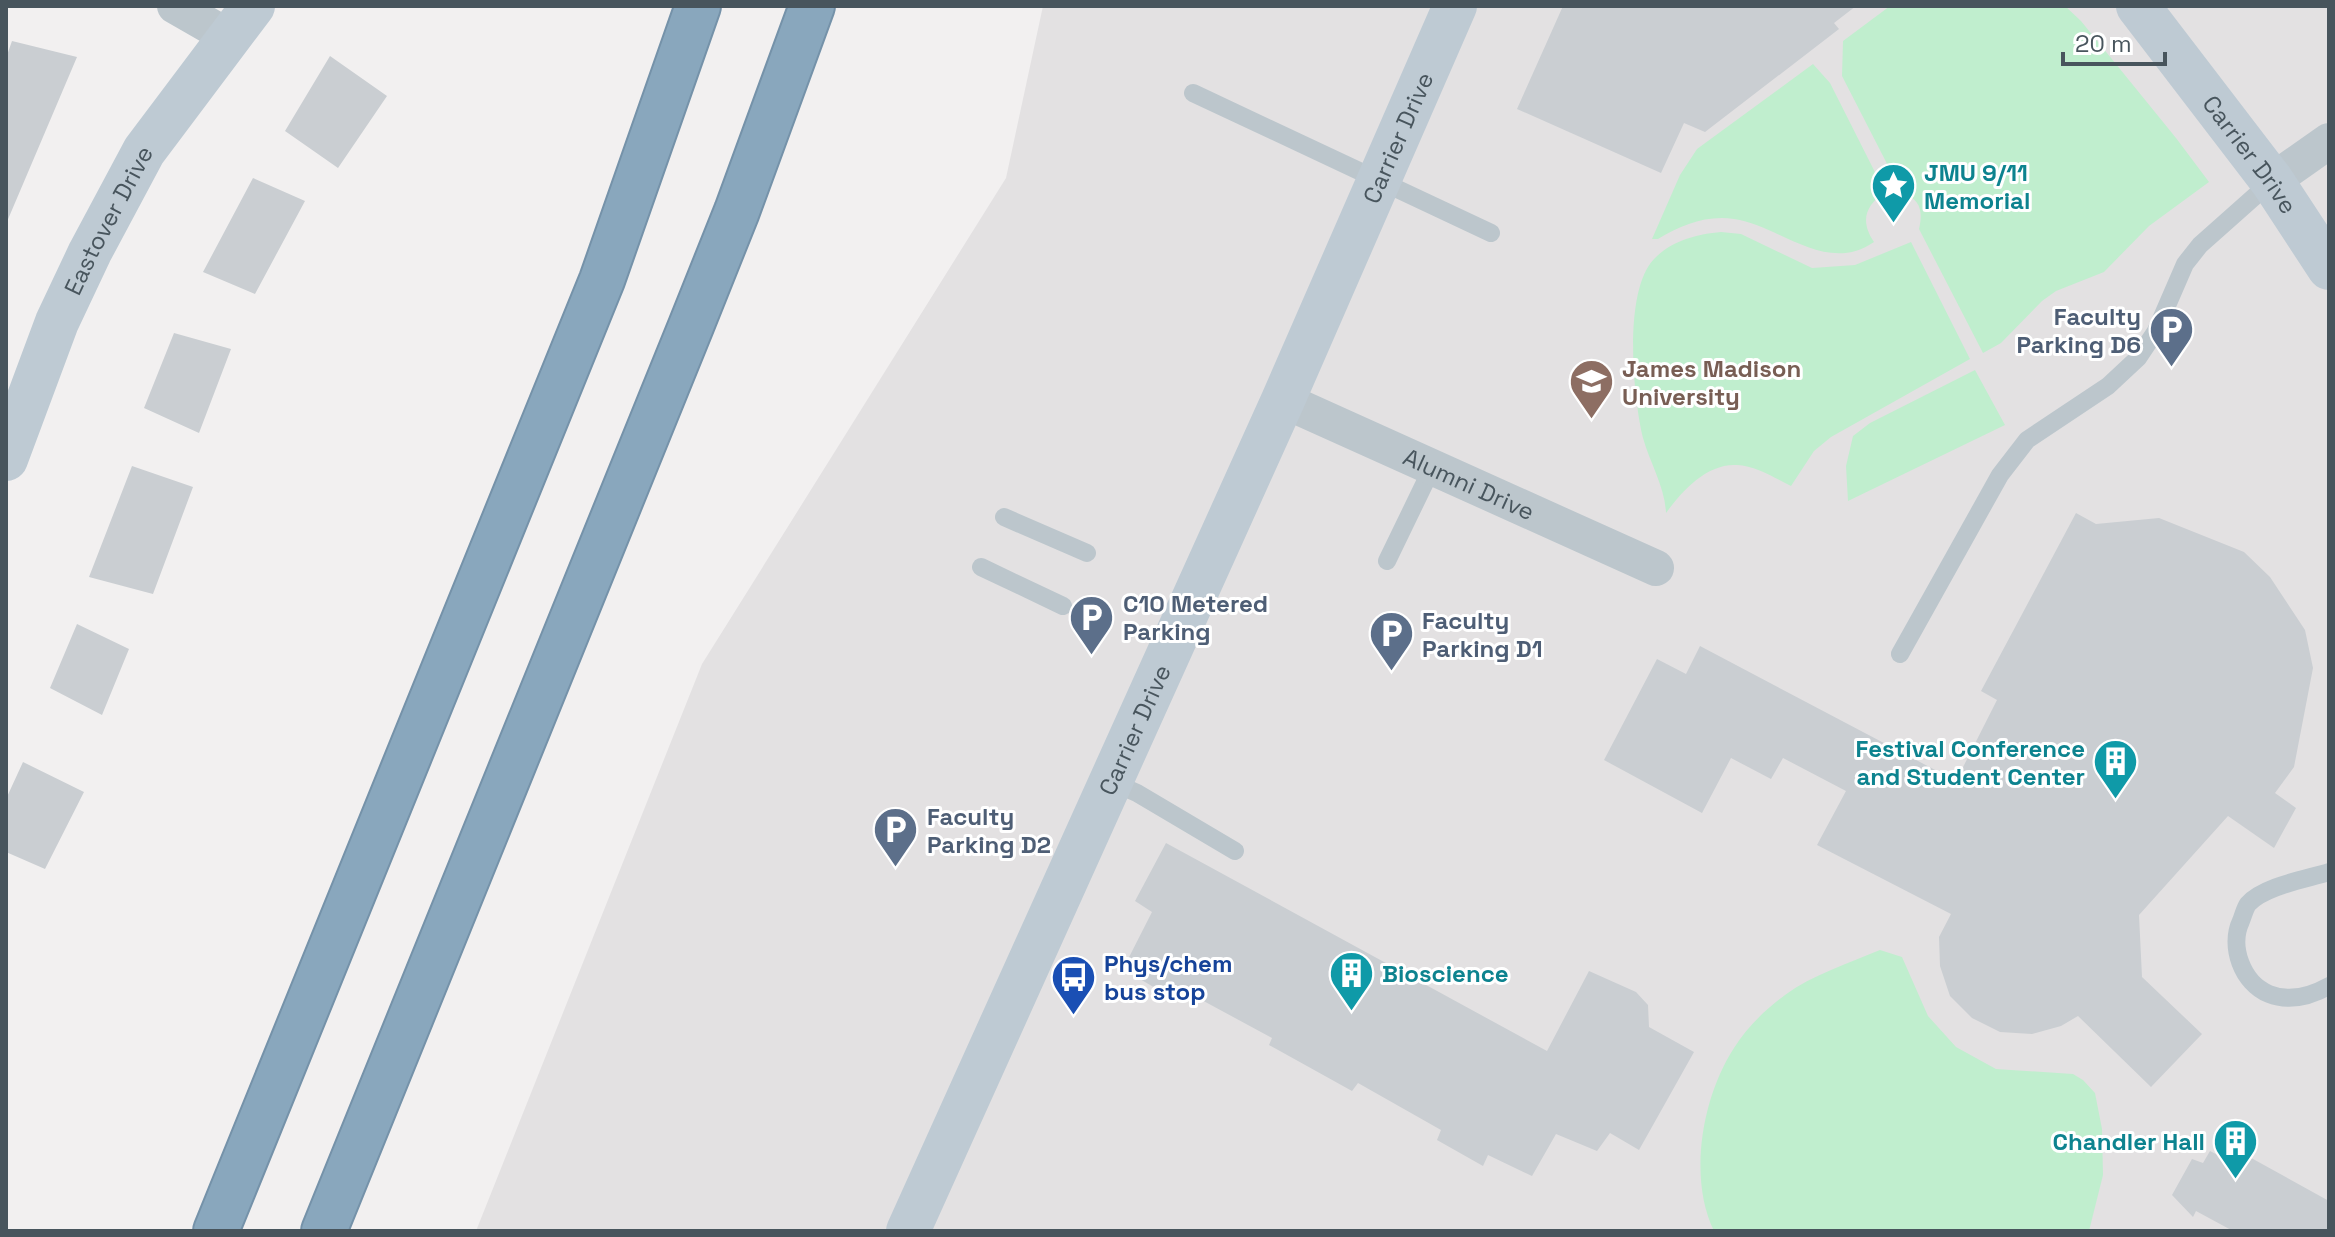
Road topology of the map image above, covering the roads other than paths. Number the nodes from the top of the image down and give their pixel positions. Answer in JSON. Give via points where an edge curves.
{"nodes":[{"id":1,"x":175,"y":6,"type":"edge"},
{"id":2,"x":698,"y":6,"type":"edge"},
{"id":3,"x":812,"y":6,"type":"edge"},
{"id":4,"x":1455,"y":6,"type":"edge"},
{"id":5,"x":2138,"y":6,"type":"edge"},
{"id":6,"x":241,"y":22,"type":"edge"},
{"id":7,"x":1193,"y":93,"type":"dead end"},
{"id":8,"x":2329,"y":141,"type":"edge"},
{"id":9,"x":1380,"y":180,"type":"junction"},
{"id":10,"x":2272,"y":181,"type":"junction"},
{"id":11,"x":1491,"y":233,"type":"dead end"},
{"id":12,"x":2329,"y":268,"type":"edge"},
{"id":13,"x":1283,"y":400,"type":"junction"},
{"id":14,"x":6,"y":459,"type":"edge"},
{"id":15,"x":1433,"y":466,"type":"junction"},
{"id":16,"x":1004,"y":517,"type":"dead end"},
{"id":17,"x":1087,"y":553,"type":"dead end"},
{"id":18,"x":1387,"y":561,"type":"dead end"},
{"id":19,"x":981,"y":567,"type":"dead end"},
{"id":20,"x":1656,"y":568,"type":"dead end"},
{"id":21,"x":1063,"y":606,"type":"dead end"},
{"id":22,"x":1900,"y":654,"type":"dead end"},
{"id":23,"x":1110,"y":781,"type":"junction"},
{"id":24,"x":1235,"y":851,"type":"dead end"},
{"id":25,"x":2329,"y":872,"type":"edge"},
{"id":26,"x":2329,"y":986,"type":"edge"},
{"id":27,"x":216,"y":1231,"type":"edge"},
{"id":28,"x":324,"y":1231,"type":"edge"},
{"id":29,"x":908,"y":1231,"type":"edge"}],
"edges":[{"from":1,"to":6,"type":"street"},
{"from":2,"to":27,"type":"highway","via":[[602,280]]},
{"from":3,"to":28,"type":"highway","via":[[737,211]]},
{"from":4,"to":9,"type":"street","name":"Carrier Drive"},
{"from":5,"to":10,"type":"street","name":"Carrier Drive"},
{"from":6,"to":14,"type":"street","name":"Eastover Drive","via":[[144,151],[57,322]]},
{"from":7,"to":9,"type":"lane"},
{"from":8,"to":10,"type":"street"},
{"from":9,"to":11,"type":"lane"},
{"from":9,"to":13,"type":"street","name":"Carrier Drive"},
{"from":10,"to":12,"type":"street","name":"Carrier Drive"},
{"from":10,"to":22,"type":"lane","via":[[2185,264],[2156,331],[2138,358],[2108,386],[2027,440],[2000,475]]},
{"from":13,"to":15,"type":"street","name":"Alumni Drive"},
{"from":13,"to":23,"type":"street","name":"Carrier Drive"},
{"from":15,"to":18,"type":"lane"},
{"from":15,"to":20,"type":"street","name":"Alumni Drive"},
{"from":16,"to":17,"type":"lane"},
{"from":19,"to":21,"type":"lane"},
{"from":23,"to":24,"type":"lane"},
{"from":23,"to":29,"type":"street","name":"Carrier Drive"},
{"from":25,"to":26,"type":"lane","via":[[2273,889],[2248,904],[2237,929],[2236,955],[2248,977],[2268,994],[2298,998]]}]}
